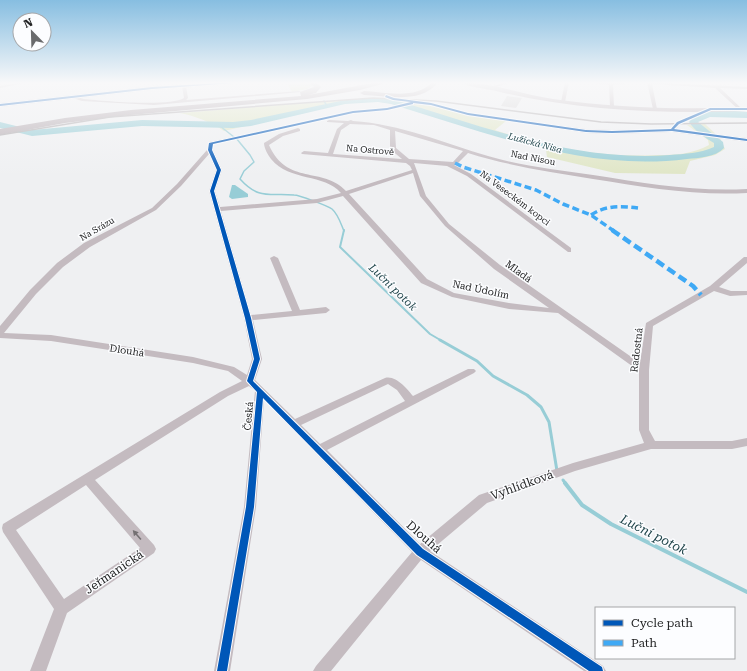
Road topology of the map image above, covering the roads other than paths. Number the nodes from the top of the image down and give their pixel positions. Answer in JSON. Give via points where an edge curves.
{"nodes":[{"id":1,"x":104,"y":113,"type":"edge"},
{"id":2,"x":121,"y":113,"type":"edge"},
{"id":3,"x":347,"y":113,"type":"edge"},
{"id":4,"x":465,"y":113,"type":"edge"},
{"id":5,"x":702,"y":113,"type":"edge"},
{"id":6,"x":321,"y":120,"type":"junction"},
{"id":7,"x":351,"y":121,"type":"junction"},
{"id":8,"x":36,"y":124,"type":"junction"},
{"id":9,"x":392,"y":129,"type":"junction"},
{"id":10,"x":672,"y":130,"type":"junction"},
{"id":11,"x":0,"y":131,"type":"edge"},
{"id":12,"x":747,"y":140,"type":"edge"},
{"id":13,"x":210,"y":150,"type":"junction"},
{"id":14,"x":466,"y":152,"type":"junction"},
{"id":15,"x":304,"y":153,"type":"dead end"},
{"id":16,"x":330,"y":155,"type":"junction"},
{"id":17,"x":410,"y":162,"type":"junction"},
{"id":18,"x":448,"y":164,"type":"junction"},
{"id":19,"x":414,"y":171,"type":"junction"},
{"id":20,"x":747,"y":191,"type":"edge"},
{"id":21,"x":346,"y":193,"type":"junction"},
{"id":22,"x":218,"y":209,"type":"junction"},
{"id":23,"x":568,"y":250,"type":"dead end"},
{"id":24,"x":274,"y":258,"type":"dead end"},
{"id":25,"x":747,"y":259,"type":"edge"},
{"id":26,"x":713,"y":288,"type":"junction"},
{"id":27,"x":747,"y":293,"type":"edge"},
{"id":28,"x":326,"y":310,"type":"dead end"},
{"id":29,"x":557,"y":311,"type":"junction"},
{"id":30,"x":297,"y":313,"type":"junction"},
{"id":31,"x":248,"y":318,"type":"junction"},
{"id":32,"x":0,"y":332,"type":"edge"},
{"id":33,"x":0,"y":336,"type":"edge"},
{"id":34,"x":644,"y":370,"type":"junction"},
{"id":35,"x":471,"y":371,"type":"dead end"},
{"id":36,"x":250,"y":381,"type":"junction"},
{"id":37,"x":260,"y":390,"type":"junction"},
{"id":38,"x":412,"y":402,"type":"junction"},
{"id":39,"x":294,"y":424,"type":"junction"},
{"id":40,"x":747,"y":442,"type":"edge"},
{"id":41,"x":651,"y":445,"type":"junction"},
{"id":42,"x":318,"y":450,"type":"junction"},
{"id":43,"x":87,"y":478,"type":"junction"},
{"id":44,"x":4,"y":530,"type":"edge"},
{"id":45,"x":420,"y":552,"type":"junction"},
{"id":46,"x":62,"y":608,"type":"junction"},
{"id":47,"x":38,"y":671,"type":"edge"},
{"id":48,"x":222,"y":671,"type":"edge"},
{"id":49,"x":321,"y":671,"type":"edge"},
{"id":50,"x":598,"y":671,"type":"edge"}],
"edges":[{"from":1,"to":8,"type":"highway"},
{"from":2,"to":8,"type":"highway"},
{"from":3,"to":6,"type":"street"},
{"from":4,"to":10,"type":"street","via":[[586,131]]},
{"from":5,"to":10,"type":"street","via":[[678,124]]},
{"from":6,"to":7,"type":"street","name":"Nad Nisou"},
{"from":6,"to":13,"type":"street","name":"Na Srázu","via":[[212,143]]},
{"from":6,"to":21,"type":"street","name":"Nad Údolím","via":[[271,140],[266,144],[268,150],[277,164],[289,172],[331,182]]},
{"from":7,"to":9,"type":"street","name":"Nad Nisou"},
{"from":7,"to":16,"type":"street","name":"Na Ostrově","via":[[339,128]]},
{"from":8,"to":11,"type":"highway"},
{"from":9,"to":14,"type":"street","name":"Nad Nisou","via":[[454,146]]},
{"from":9,"to":17,"type":"street","name":"Na Ostrově","via":[[393,149]]},
{"from":10,"to":12,"type":"street"},
{"from":13,"to":22,"type":"street","via":[[220,170],[212,191]]},
{"from":13,"to":32,"type":"street","name":"Na Srázu","via":[[154,209],[92,242],[60,265]]},
{"from":14,"to":18,"type":"street","via":[[455,163]]},
{"from":14,"to":20,"type":"street","name":"Nad Nisou","via":[[572,175],[682,191]]},
{"from":15,"to":16,"type":"street","name":"Na Ostrově"},
{"from":16,"to":17,"type":"street","name":"Na Ostrově"},
{"from":17,"to":18,"type":"street","name":"Na Ostrově"},
{"from":17,"to":19,"type":"street","name":"Mladá"},
{"from":18,"to":23,"type":"street","name":"Na Veseckém kopci","via":[[474,179]]},
{"from":19,"to":21,"type":"street"},
{"from":19,"to":29,"type":"street","name":"Mladá","via":[[423,196],[447,224],[497,267]]},
{"from":21,"to":22,"type":"street","via":[[316,201]]},
{"from":21,"to":29,"type":"street","name":"Nad Údolím","via":[[424,281],[452,295],[509,306]]},
{"from":22,"to":31,"type":"street"},
{"from":24,"to":30,"type":"street"},
{"from":25,"to":26,"type":"street","name":"Radostná"},
{"from":26,"to":27,"type":"street","via":[[730,294]]},
{"from":26,"to":34,"type":"street","name":"Radostná","via":[[649,325]]},
{"from":28,"to":30,"type":"street"},
{"from":29,"to":34,"type":"street","name":"Mladá"},
{"from":30,"to":31,"type":"street"},
{"from":31,"to":36,"type":"street","via":[[257,359]]},
{"from":33,"to":36,"type":"street","name":"Dlouhá","via":[[51,338],[193,360],[231,369]]},
{"from":34,"to":41,"type":"street","name":"Radostná","via":[[644,430]]},
{"from":35,"to":38,"type":"street"},
{"from":36,"to":37,"type":"street","name":"Česká"},
{"from":36,"to":43,"type":"street","via":[[224,394]]},
{"from":37,"to":39,"type":"street","name":"Dlouhá"},
{"from":37,"to":48,"type":"street","name":"Česká","via":[[250,507]]},
{"from":38,"to":39,"type":"street","via":[[401,388],[388,380]]},
{"from":38,"to":42,"type":"street"},
{"from":39,"to":42,"type":"street","name":"Dlouhá"},
{"from":40,"to":41,"type":"street","name":"Vyhlídková","via":[[732,445]]},
{"from":41,"to":45,"type":"street","name":"Vyhlídková","via":[[573,467],[483,499]]},
{"from":42,"to":45,"type":"street","name":"Dlouhá"},
{"from":43,"to":44,"type":"street"},
{"from":46,"to":43,"type":"street","name":"Jeřmanická","one_way":true,"via":[[148,549]]},
{"from":44,"to":46,"type":"street"},
{"from":45,"to":49,"type":"street","name":"Vyhlídková"},
{"from":45,"to":50,"type":"street","name":"Dlouhá"},
{"from":46,"to":47,"type":"street"}]}
